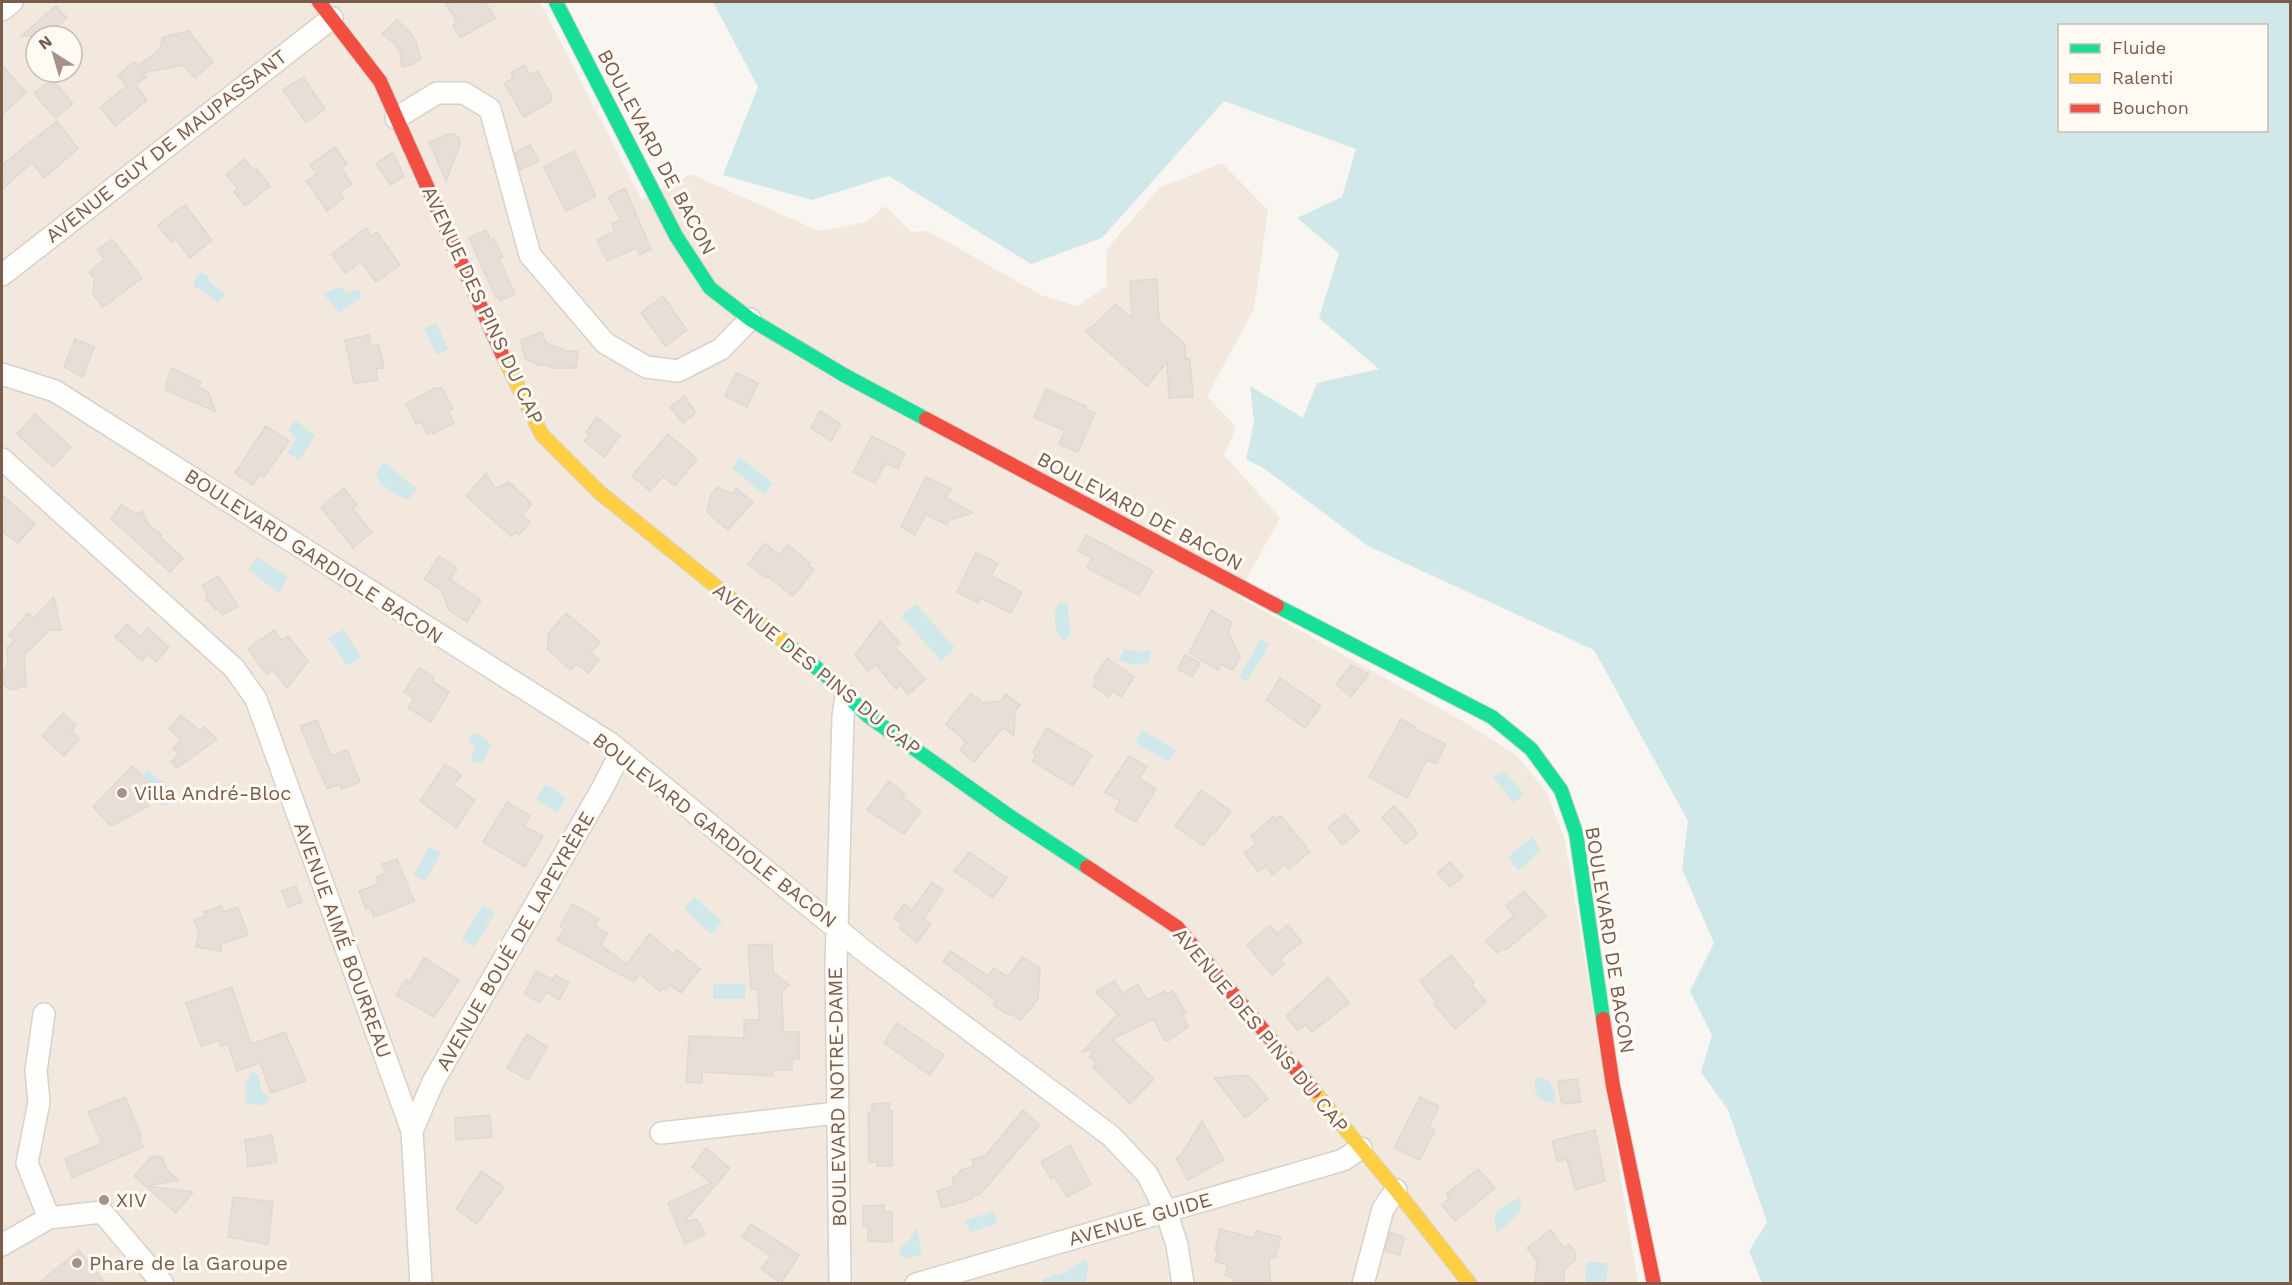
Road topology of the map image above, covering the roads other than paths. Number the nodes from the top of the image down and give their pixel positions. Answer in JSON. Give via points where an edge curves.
{"nodes":[{"id":1,"x":12,"y":2,"type":"edge"},
{"id":2,"x":556,"y":2,"type":"edge"},
{"id":3,"x":2,"y":10,"type":"edge"},
{"id":4,"x":326,"y":10,"type":"edge"},
{"id":5,"x":396,"y":118,"type":"junction"},
{"id":6,"x":2,"y":275,"type":"edge"},
{"id":7,"x":750,"y":319,"type":"junction"},
{"id":8,"x":2,"y":374,"type":"edge"},
{"id":9,"x":2,"y":459,"type":"edge"},
{"id":10,"x":846,"y":696,"type":"junction"},
{"id":11,"x":621,"y":752,"type":"junction"},
{"id":12,"x":836,"y":927,"type":"junction"},
{"id":13,"x":44,"y":1014,"type":"dead end"},
{"id":14,"x":836,"y":1113,"type":"junction"},
{"id":15,"x":412,"y":1131,"type":"junction"},
{"id":16,"x":661,"y":1133,"type":"dead end"},
{"id":17,"x":1361,"y":1148,"type":"junction"},
{"id":18,"x":1396,"y":1190,"type":"junction"},
{"id":19,"x":1166,"y":1211,"type":"junction"},
{"id":20,"x":48,"y":1218,"type":"junction"},
{"id":21,"x":2,"y":1245,"type":"edge"},
{"id":22,"x":163,"y":1284,"type":"edge"},
{"id":23,"x":421,"y":1284,"type":"edge"},
{"id":24,"x":840,"y":1284,"type":"edge"},
{"id":25,"x":916,"y":1284,"type":"edge"},
{"id":26,"x":1183,"y":1284,"type":"edge"},
{"id":27,"x":1363,"y":1284,"type":"edge"},
{"id":28,"x":1470,"y":1284,"type":"edge"},
{"id":29,"x":1654,"y":1284,"type":"edge"}],
"edges":[{"from":1,"to":3,"type":"street"},
{"from":2,"to":7,"type":"street","name":"BOULEVARD DE BACON","via":[[676,236],[710,288]]},
{"from":4,"to":5,"type":"street","name":"AVENUE DES PINS DU CAP","via":[[380,81]]},
{"from":4,"to":6,"type":"street","name":"AVENUE GUY DE MAUPASSANT"},
{"from":5,"to":7,"type":"street","via":[[437,93],[464,93],[489,109],[530,255],[606,343],[646,367],[678,371],[721,349]]},
{"from":5,"to":10,"type":"street","name":"AVENUE DES PINS DU CAP","via":[[508,370],[542,435],[598,492],[829,678]]},
{"from":7,"to":29,"type":"street","name":"BOULEVARD DE BACON","via":[[844,375],[1492,717],[1531,749],[1561,790],[1576,833],[1613,1086]]},
{"from":8,"to":11,"type":"street","name":"BOULEVARD GARDIOLE BACON","via":[[55,391]]},
{"from":9,"to":15,"type":"street","name":"AVENUE AIMÉ BOURREAU","via":[[234,668],[256,699]]},
{"from":10,"to":12,"type":"street","name":"BOULEVARD NOTRE-DAME"},
{"from":10,"to":17,"type":"street","name":"AVENUE DES PINS DU CAP","via":[[868,716],[1008,815],[1178,927]]},
{"from":11,"to":12,"type":"street","name":"BOULEVARD GARDIOLE BACON"},
{"from":11,"to":15,"type":"street","name":"AVENUE BOUÉ DE LAPEYRÈRE","via":[[433,1082]]},
{"from":12,"to":14,"type":"street","name":"BOULEVARD NOTRE-DAME"},
{"from":12,"to":19,"type":"street","name":"BOULEVARD GARDIOLE BACON","via":[[1111,1136],[1147,1174]]},
{"from":13,"to":20,"type":"street","via":[[36,1071],[39,1102],[27,1163]]},
{"from":14,"to":16,"type":"street"},
{"from":14,"to":24,"type":"street","name":"BOULEVARD NOTRE-DAME"},
{"from":15,"to":23,"type":"street","name":"AVENUE AIMÉ BOURREAU"},
{"from":17,"to":18,"type":"street","name":"AVENUE DES PINS DU CAP"},
{"from":17,"to":19,"type":"street","name":"AVENUE GUIDE","via":[[1343,1160]]},
{"from":18,"to":27,"type":"street","via":[[1383,1209]]},
{"from":18,"to":28,"type":"street"},
{"from":19,"to":25,"type":"street","name":"AVENUE GUIDE"},
{"from":19,"to":26,"type":"street","name":"BOULEVARD GARDIOLE BACON","via":[[1177,1245]]},
{"from":20,"to":21,"type":"street"},
{"from":20,"to":22,"type":"street","via":[[102,1212]]}]}
